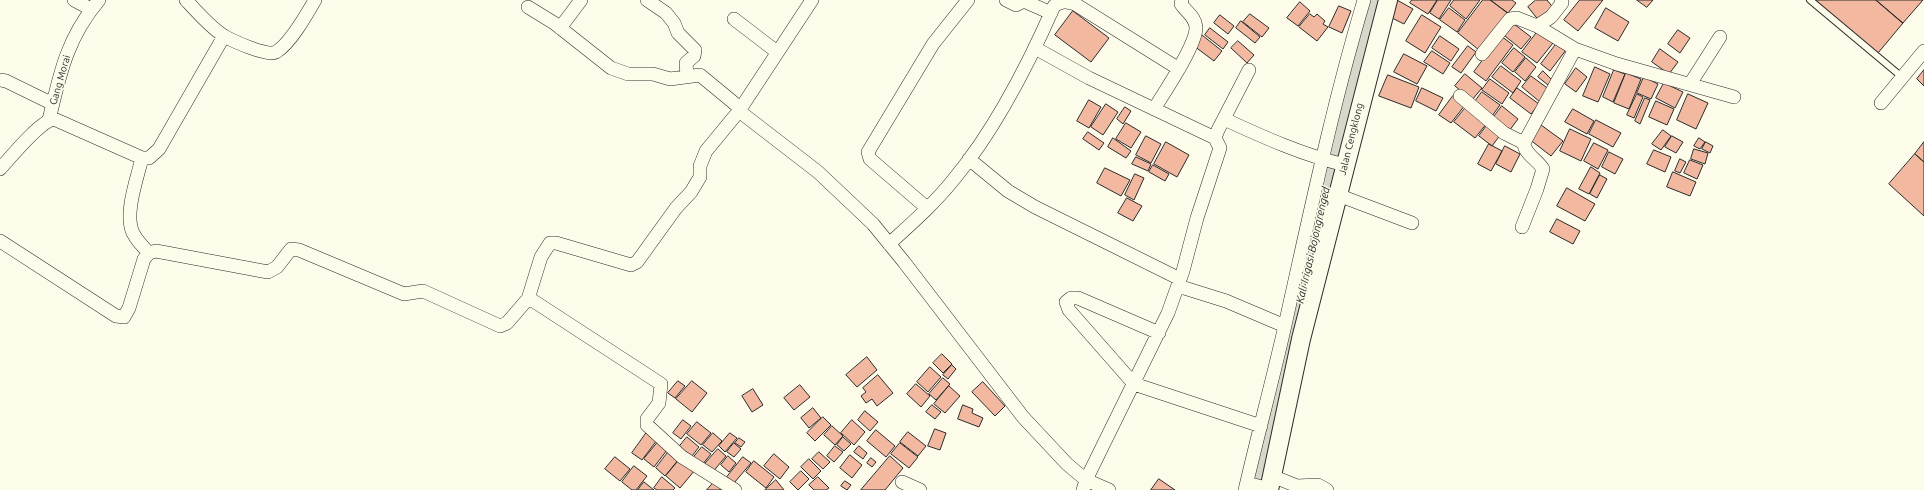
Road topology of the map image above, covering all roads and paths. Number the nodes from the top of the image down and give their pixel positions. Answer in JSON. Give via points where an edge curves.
{"nodes":[{"id":1,"x":74,"y":0,"type":"edge"},
{"id":2,"x":186,"y":0,"type":"edge"},
{"id":3,"x":315,"y":0,"type":"edge"},
{"id":4,"x":581,"y":0,"type":"edge"},
{"id":5,"x":647,"y":0,"type":"edge"},
{"id":6,"x":812,"y":0,"type":"edge"},
{"id":7,"x":968,"y":0,"type":"edge"},
{"id":8,"x":1006,"y":0,"type":"edge"},
{"id":9,"x":1182,"y":0,"type":"edge"},
{"id":10,"x":1364,"y":0,"type":"edge"},
{"id":11,"x":1388,"y":0,"type":"edge"},
{"id":12,"x":1561,"y":0,"type":"edge"},
{"id":13,"x":1810,"y":0,"type":"edge"},
{"id":14,"x":95,"y":5,"type":"edge"},
{"id":15,"x":528,"y":7,"type":"dead end"},
{"id":16,"x":1051,"y":13,"type":"junction"},
{"id":17,"x":734,"y":19,"type":"dead end"},
{"id":18,"x":1537,"y":26,"type":"junction"},
{"id":19,"x":560,"y":28,"type":"junction"},
{"id":20,"x":224,"y":36,"type":"junction"},
{"id":21,"x":1720,"y":37,"type":"dead end"},
{"id":22,"x":1035,"y":48,"type":"junction"},
{"id":23,"x":1575,"y":49,"type":"junction"},
{"id":24,"x":1924,"y":51,"type":"edge"},
{"id":25,"x":777,"y":52,"type":"junction"},
{"id":26,"x":1482,"y":54,"type":"dead end"},
{"id":27,"x":1179,"y":69,"type":"junction"},
{"id":28,"x":1249,"y":70,"type":"dead end"},
{"id":29,"x":687,"y":76,"type":"junction"},
{"id":30,"x":1902,"y":77,"type":"junction"},
{"id":31,"x":0,"y":80,"type":"edge"},
{"id":32,"x":1690,"y":84,"type":"junction"},
{"id":33,"x":1460,"y":96,"type":"dead end"},
{"id":34,"x":1734,"y":97,"type":"dead end"},
{"id":35,"x":1881,"y":103,"type":"dead end"},
{"id":36,"x":53,"y":104,"type":"junction"},
{"id":37,"x":1154,"y":109,"type":"junction"},
{"id":38,"x":740,"y":110,"type":"junction"},
{"id":39,"x":1224,"y":119,"type":"junction"},
{"id":40,"x":49,"y":120,"type":"junction"},
{"id":41,"x":1215,"y":138,"type":"junction"},
{"id":42,"x":1524,"y":143,"type":"junction"},
{"id":43,"x":142,"y":158,"type":"junction"},
{"id":44,"x":1324,"y":159,"type":"junction"},
{"id":45,"x":969,"y":160,"type":"junction"},
{"id":46,"x":1342,"y":164,"type":"junction"},
{"id":47,"x":0,"y":169,"type":"edge"},
{"id":48,"x":1338,"y":195,"type":"junction"},
{"id":49,"x":927,"y":208,"type":"junction"},
{"id":50,"x":1412,"y":223,"type":"dead end"},
{"id":51,"x":1522,"y":227,"type":"dead end"},
{"id":52,"x":1307,"y":231,"type":"junction"},
{"id":53,"x":1325,"y":236,"type":"junction"},
{"id":54,"x":0,"y":241,"type":"edge"},
{"id":55,"x":889,"y":244,"type":"junction"},
{"id":56,"x":149,"y":253,"type":"junction"},
{"id":57,"x":1179,"y":282,"type":"junction"},
{"id":58,"x":1295,"y":284,"type":"junction"},
{"id":59,"x":1312,"y":286,"type":"junction"},
{"id":60,"x":528,"y":300,"type":"junction"},
{"id":61,"x":1159,"y":334,"type":"junction"},
{"id":62,"x":1291,"y":334,"type":"junction"},
{"id":63,"x":1134,"y":384,"type":"junction"},
{"id":64,"x":1261,"y":426,"type":"junction"},
{"id":65,"x":902,"y":482,"type":"dead end"},
{"id":66,"x":1084,"y":485,"type":"edge"},
{"id":67,"x":1259,"y":485,"type":"edge"},
{"id":68,"x":735,"y":490,"type":"edge"},
{"id":69,"x":920,"y":490,"type":"edge"},
{"id":70,"x":1109,"y":490,"type":"edge"},
{"id":71,"x":1327,"y":490,"type":"edge"}],
"edges":[{"from":1,"to":14,"type":"street"},
{"from":2,"to":20,"type":"street"},
{"from":3,"to":20,"type":"street","via":[[290,38],[276,52],[259,51]]},
{"from":4,"to":19,"type":"street"},
{"from":5,"to":29,"type":"street","via":[[666,13],[678,33],[695,50],[694,56],[686,63]]},
{"from":6,"to":25,"type":"street"},
{"from":7,"to":49,"type":"street","via":[[933,44],[868,152],[870,159]]},
{"from":8,"to":16,"type":"street","via":[[1016,5],[1024,1]]},
{"from":9,"to":27,"type":"street","via":[[1181,4],[1190,14],[1196,27]]},
{"from":10,"to":44,"type":"street","via":[[1352,38]]},
{"from":11,"to":46,"type":"main road","name":"Jalan Cengklong"},
{"from":12,"to":18,"type":"street","via":[[1562,3],[1551,17]]},
{"from":13,"to":30,"type":"lane"},
{"from":14,"to":36,"type":"street","name":"Gang Morai","via":[[81,24],[64,60]]},
{"from":15,"to":19,"type":"street"},
{"from":16,"to":22,"type":"street"},
{"from":16,"to":27,"type":"street","via":[[1054,6],[1060,2],[1075,4]]},
{"from":17,"to":25,"type":"street"},
{"from":18,"to":23,"type":"street"},
{"from":18,"to":26,"type":"street","via":[[1517,18],[1510,19]]},
{"from":19,"to":29,"type":"street","via":[[611,68],[622,73],[640,76],[653,74],[670,79]]},
{"from":20,"to":43,"type":"street","via":[[159,149],[149,158]]},
{"from":21,"to":32,"type":"street"},
{"from":22,"to":37,"type":"street","via":[[1089,78]]},
{"from":22,"to":45,"type":"street"},
{"from":23,"to":32,"type":"street","via":[[1617,64]]},
{"from":23,"to":42,"type":"street"},
{"from":24,"to":30,"type":"street"},
{"from":25,"to":38,"type":"street"},
{"from":27,"to":37,"type":"street"},
{"from":28,"to":39,"type":"street"},
{"from":29,"to":38,"type":"street","via":[[700,75],[707,79]]},
{"from":30,"to":35,"type":"street"},
{"from":31,"to":36,"type":"street"},
{"from":32,"to":34,"type":"street"},
{"from":33,"to":42,"type":"street","via":[[1504,133]]},
{"from":36,"to":40,"type":"street","name":"Gang Morai"},
{"from":37,"to":41,"type":"street"},
{"from":38,"to":55,"type":"street","via":[[818,172],[873,224]]},
{"from":38,"to":60,"type":"street","via":[[706,151],[700,166],[700,177],[691,192],[676,208],[637,262],[631,265],[565,245],[550,244],[541,257]]},
{"from":39,"to":41,"type":"street"},
{"from":39,"to":44,"type":"street"},
{"from":40,"to":43,"type":"street","via":[[60,120]]},
{"from":40,"to":47,"type":"street","via":[[26,140]]},
{"from":41,"to":57,"type":"street","via":[[1220,148]]},
{"from":42,"to":51,"type":"street","via":[[1525,150],[1539,162],[1543,170]]},
{"from":43,"to":56,"type":"street","via":[[131,203],[130,220],[132,232]]},
{"from":44,"to":46,"type":"street"},
{"from":44,"to":52,"type":"street"},
{"from":45,"to":49,"type":"street"},
{"from":45,"to":57,"type":"street","via":[[1008,191],[1035,207]]},
{"from":46,"to":48,"type":"main road","name":"Jalan Cengklong"},
{"from":48,"to":50,"type":"street"},
{"from":48,"to":53,"type":"main road","name":"Jalan Cengklong"},
{"from":49,"to":55,"type":"street"},
{"from":52,"to":53,"type":"street"},
{"from":52,"to":58,"type":"street"},
{"from":53,"to":59,"type":"main road","name":"Jalan Cengklong"},
{"from":54,"to":56,"type":"street","via":[[116,316],[124,317],[144,259]]},
{"from":55,"to":66,"type":"street","via":[[1023,417]]},
{"from":56,"to":60,"type":"street","via":[[156,251],[268,272],[277,267],[291,249],[298,250],[404,294],[423,291],[500,326],[507,324]]},
{"from":57,"to":61,"type":"street"},
{"from":57,"to":62,"type":"street","via":[[1226,301]]},
{"from":58,"to":59,"type":"street"},
{"from":58,"to":62,"type":"street"},
{"from":59,"to":62,"type":"main road","name":"Jalan Cengklong"},
{"from":60,"to":68,"type":"street","via":[[532,300],[661,384],[659,404],[647,419],[647,425],[682,457]]},
{"from":61,"to":63,"type":"street"},
{"from":61,"to":63,"type":"street","via":[[1078,298],[1071,298],[1066,302],[1069,310]]},
{"from":62,"to":64,"type":"street"},
{"from":62,"to":67,"type":"main road","name":"Jalan Cengklong"},
{"from":63,"to":64,"type":"street"},
{"from":63,"to":66,"type":"street"},
{"from":64,"to":67,"type":"street"},
{"from":65,"to":69,"type":"street"},
{"from":66,"to":70,"type":"street"},
{"from":67,"to":71,"type":"street","via":[[1318,485]]}]}
